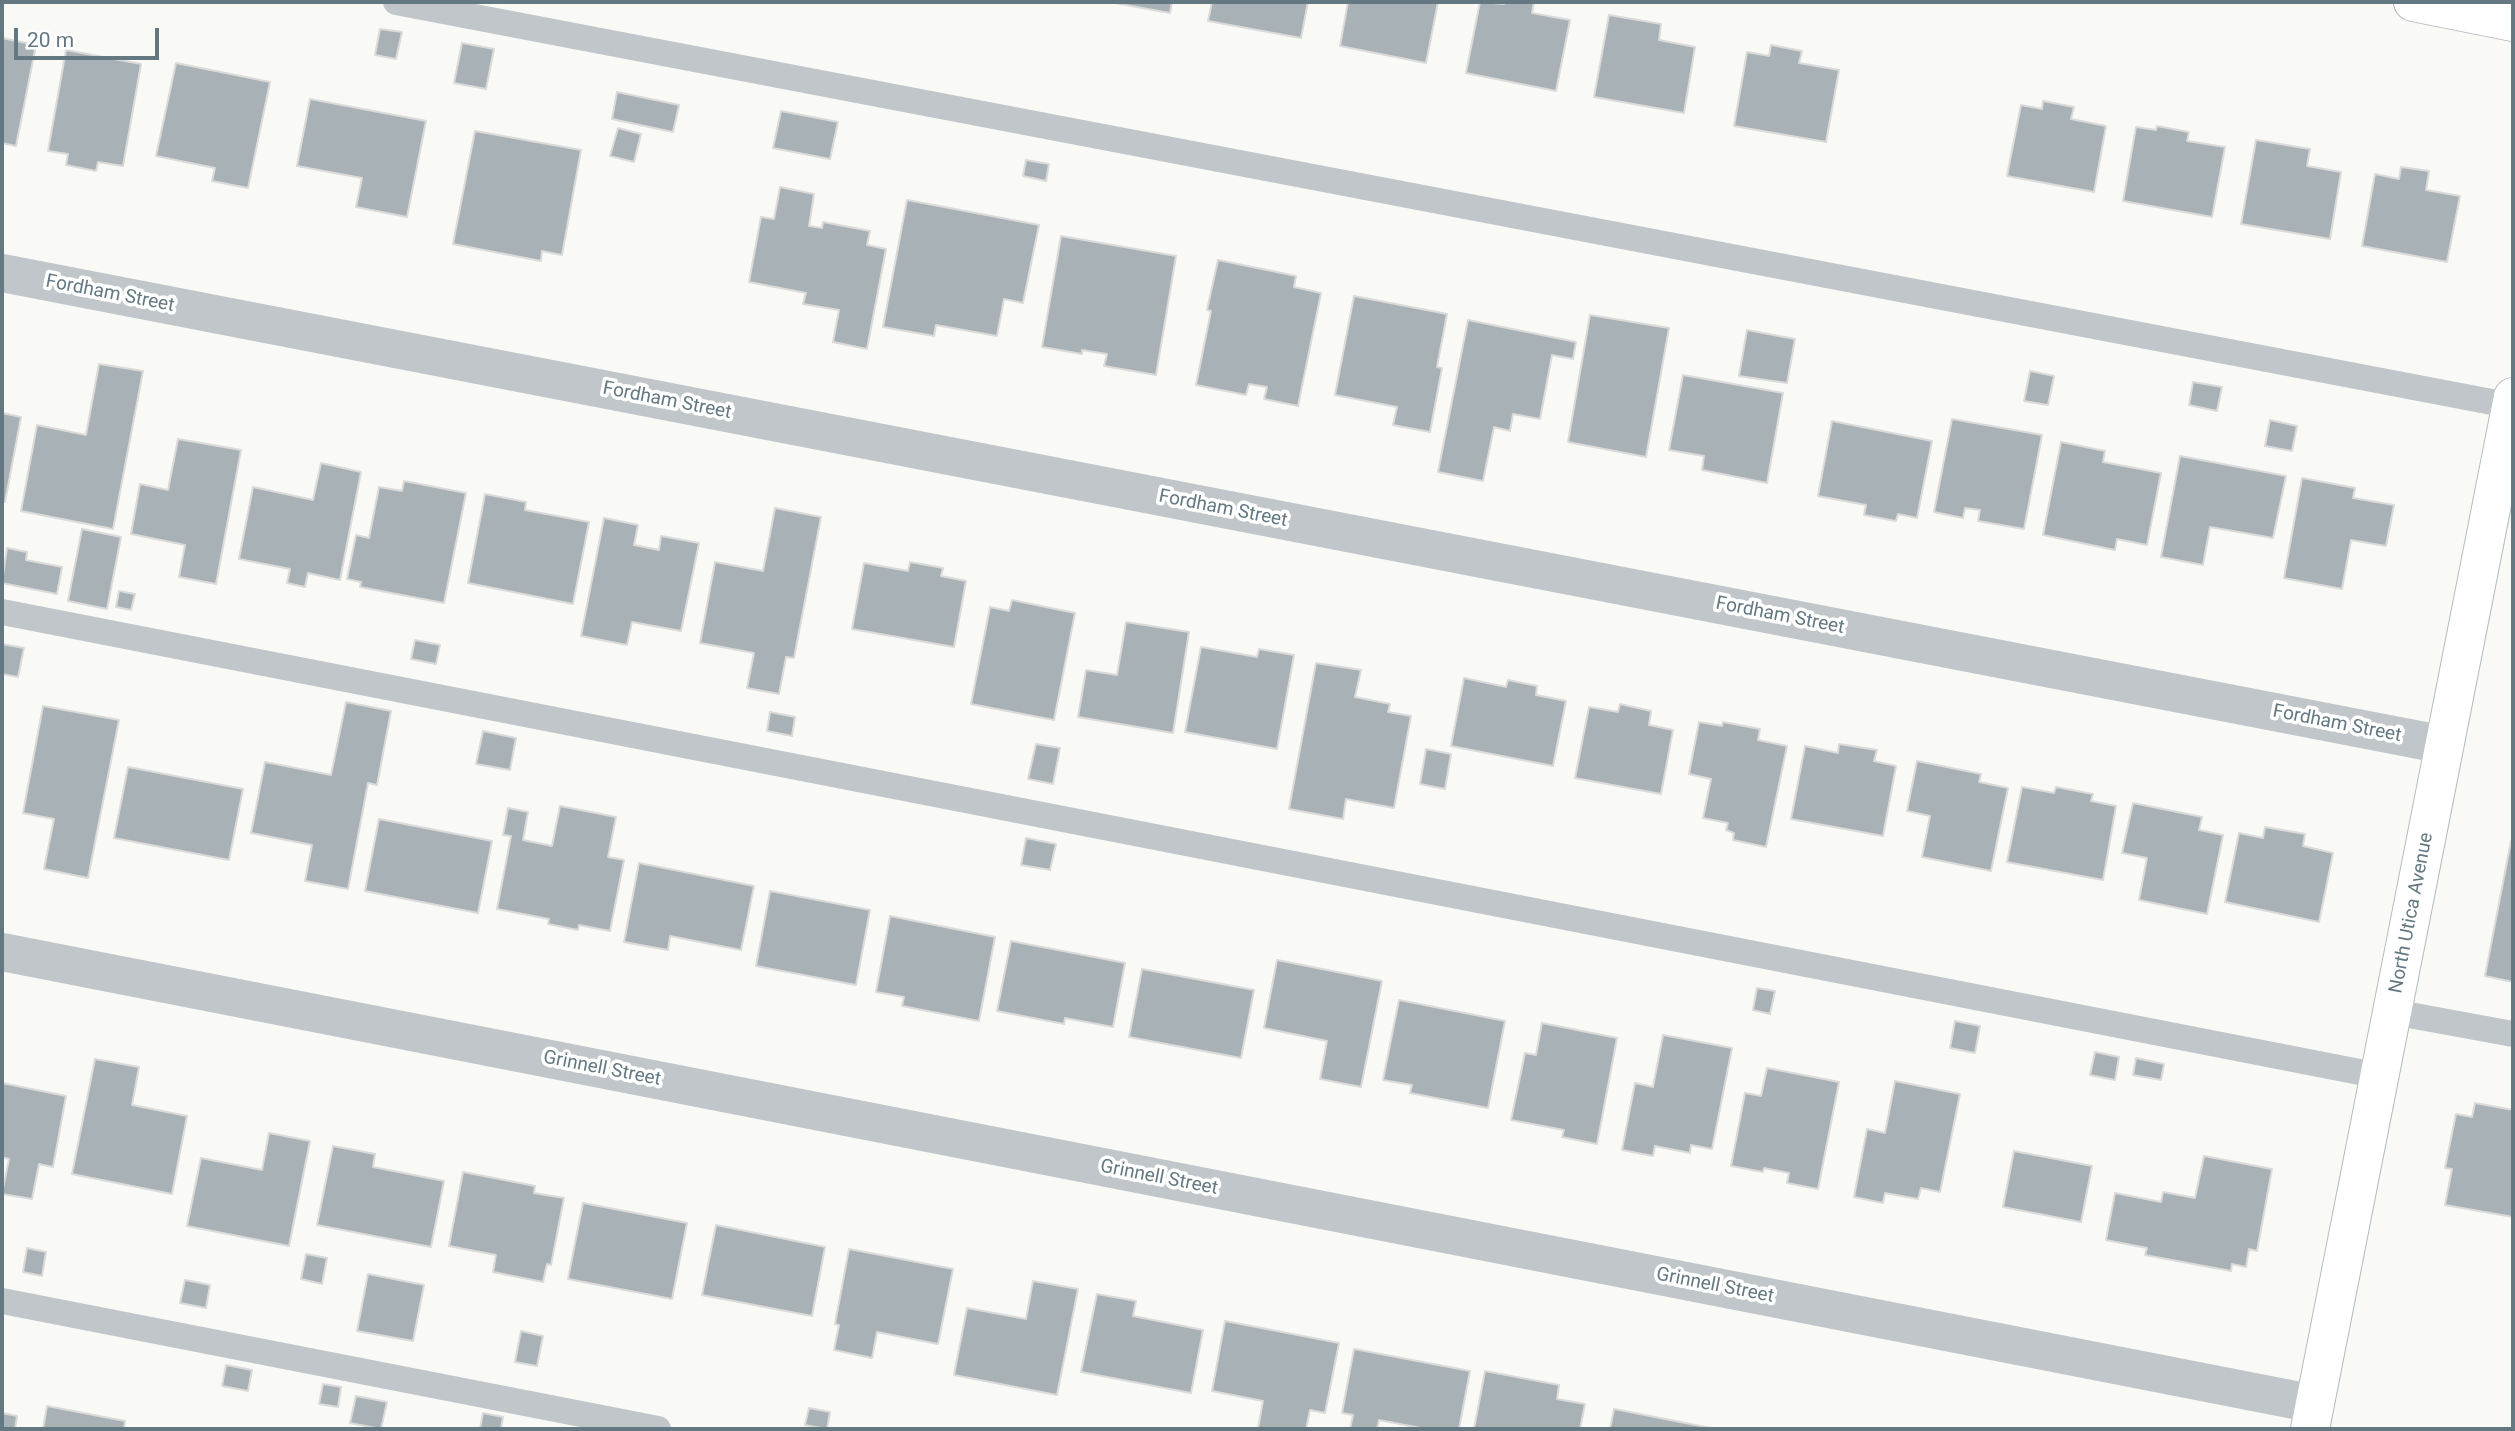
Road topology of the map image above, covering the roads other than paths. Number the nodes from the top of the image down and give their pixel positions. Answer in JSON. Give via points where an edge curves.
{"nodes":[{"id":1,"x":396,"y":2,"type":"edge"},
{"id":2,"x":2413,"y":2,"type":"edge"},
{"id":3,"x":2513,"y":22,"type":"edge"},
{"id":4,"x":2,"y":273,"type":"edge"},
{"id":5,"x":2513,"y":403,"type":"edge"},
{"id":6,"x":2,"y":611,"type":"edge"},
{"id":7,"x":2445,"y":745,"type":"junction"},
{"id":8,"x":2,"y":952,"type":"edge"},
{"id":9,"x":2393,"y":1012,"type":"junction"},
{"id":10,"x":2513,"y":1034,"type":"edge"},
{"id":11,"x":2380,"y":1076,"type":"junction"},
{"id":12,"x":2,"y":1301,"type":"edge"},
{"id":13,"x":2313,"y":1416,"type":"edge"},
{"id":14,"x":658,"y":1429,"type":"edge"}],
"edges":[{"from":1,"to":5,"type":"lane"},
{"from":2,"to":3,"type":"street"},
{"from":4,"to":7,"type":"street","name":"Fordham Street"},
{"from":5,"to":7,"type":"street","name":"North Utica Avenue"},
{"from":6,"to":11,"type":"lane"},
{"from":7,"to":9,"type":"street","name":"North Utica Avenue"},
{"from":8,"to":13,"type":"street","name":"Grinnell Street"},
{"from":9,"to":10,"type":"lane"},
{"from":9,"to":11,"type":"street","name":"North Utica Avenue"},
{"from":11,"to":13,"type":"street","name":"North Utica Avenue"},
{"from":12,"to":14,"type":"lane"}]}
